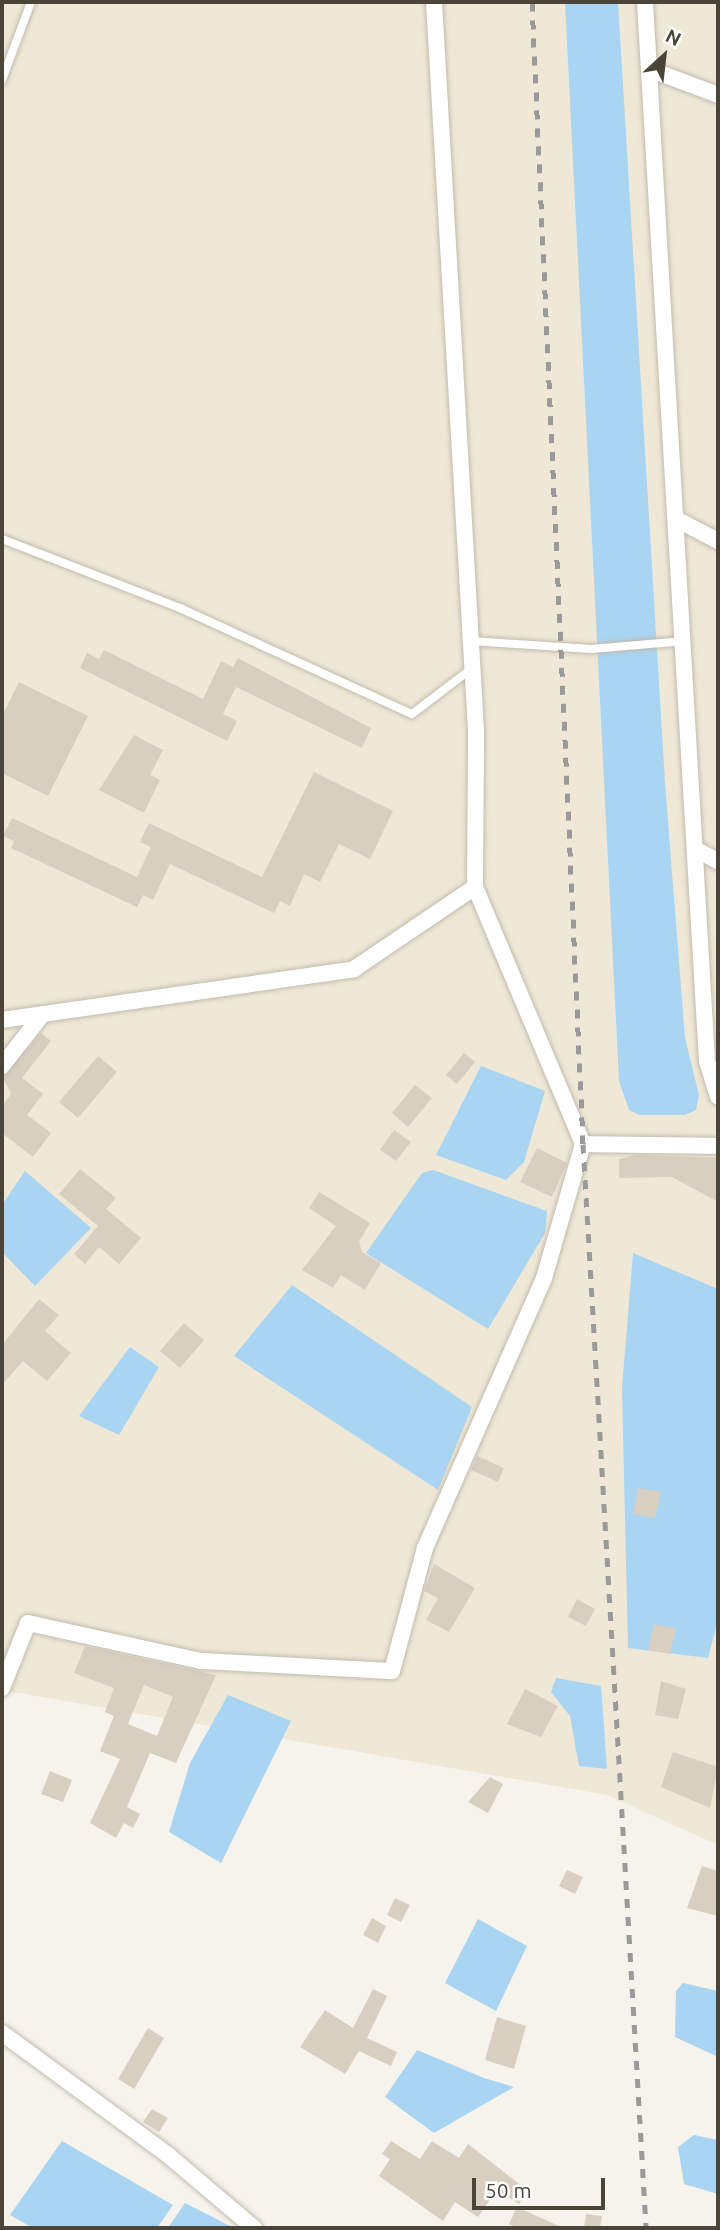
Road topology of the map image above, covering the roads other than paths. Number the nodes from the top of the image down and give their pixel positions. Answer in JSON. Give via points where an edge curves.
{"nodes":[{"id":1,"x":32,"y":2,"type":"edge"},
{"id":2,"x":434,"y":2,"type":"edge"},
{"id":3,"x":645,"y":2,"type":"edge"},
{"id":4,"x":649,"y":69,"type":"junction"},
{"id":5,"x":2,"y":80,"type":"edge"},
{"id":6,"x":718,"y":95,"type":"edge"},
{"id":7,"x":678,"y":520,"type":"junction"},
{"id":8,"x":2,"y":539,"type":"edge"},
{"id":9,"x":718,"y":541,"type":"edge"},
{"id":10,"x":471,"y":641,"type":"junction"},
{"id":11,"x":678,"y":642,"type":"junction"},
{"id":12,"x":473,"y":667,"type":"junction"},
{"id":13,"x":695,"y":849,"type":"junction"},
{"id":14,"x":718,"y":861,"type":"edge"},
{"id":15,"x":475,"y":887,"type":"junction"},
{"id":16,"x":42,"y":1016,"type":"junction"},
{"id":17,"x":2,"y":1020,"type":"edge"},
{"id":18,"x":2,"y":1066,"type":"edge"},
{"id":19,"x":718,"y":1096,"type":"edge"},
{"id":20,"x":583,"y":1144,"type":"junction"},
{"id":21,"x":718,"y":1146,"type":"edge"},
{"id":22,"x":2,"y":1688,"type":"edge"},
{"id":23,"x":2,"y":2033,"type":"edge"},
{"id":24,"x":254,"y":2228,"type":"edge"}],
"edges":[{"from":1,"to":5,"type":"lane"},
{"from":2,"to":10,"type":"street"},
{"from":3,"to":4,"type":"street"},
{"from":4,"to":6,"type":"street"},
{"from":4,"to":7,"type":"street"},
{"from":7,"to":9,"type":"street"},
{"from":7,"to":11,"type":"street"},
{"from":8,"to":12,"type":"lane","via":[[180,608],[412,714]]},
{"from":10,"to":11,"type":"lane","via":[[591,649]]},
{"from":10,"to":12,"type":"street"},
{"from":11,"to":13,"type":"street"},
{"from":12,"to":15,"type":"street"},
{"from":13,"to":14,"type":"street"},
{"from":13,"to":19,"type":"street","via":[[707,1060]]},
{"from":15,"to":16,"type":"street","via":[[354,969]]},
{"from":15,"to":20,"type":"street"},
{"from":16,"to":17,"type":"street"},
{"from":16,"to":18,"type":"street"},
{"from":20,"to":21,"type":"street"},
{"from":20,"to":22,"type":"street","via":[[544,1278],[425,1548],[392,1671],[201,1661],[28,1623]]},
{"from":23,"to":24,"type":"street","via":[[169,2155]]}]}
